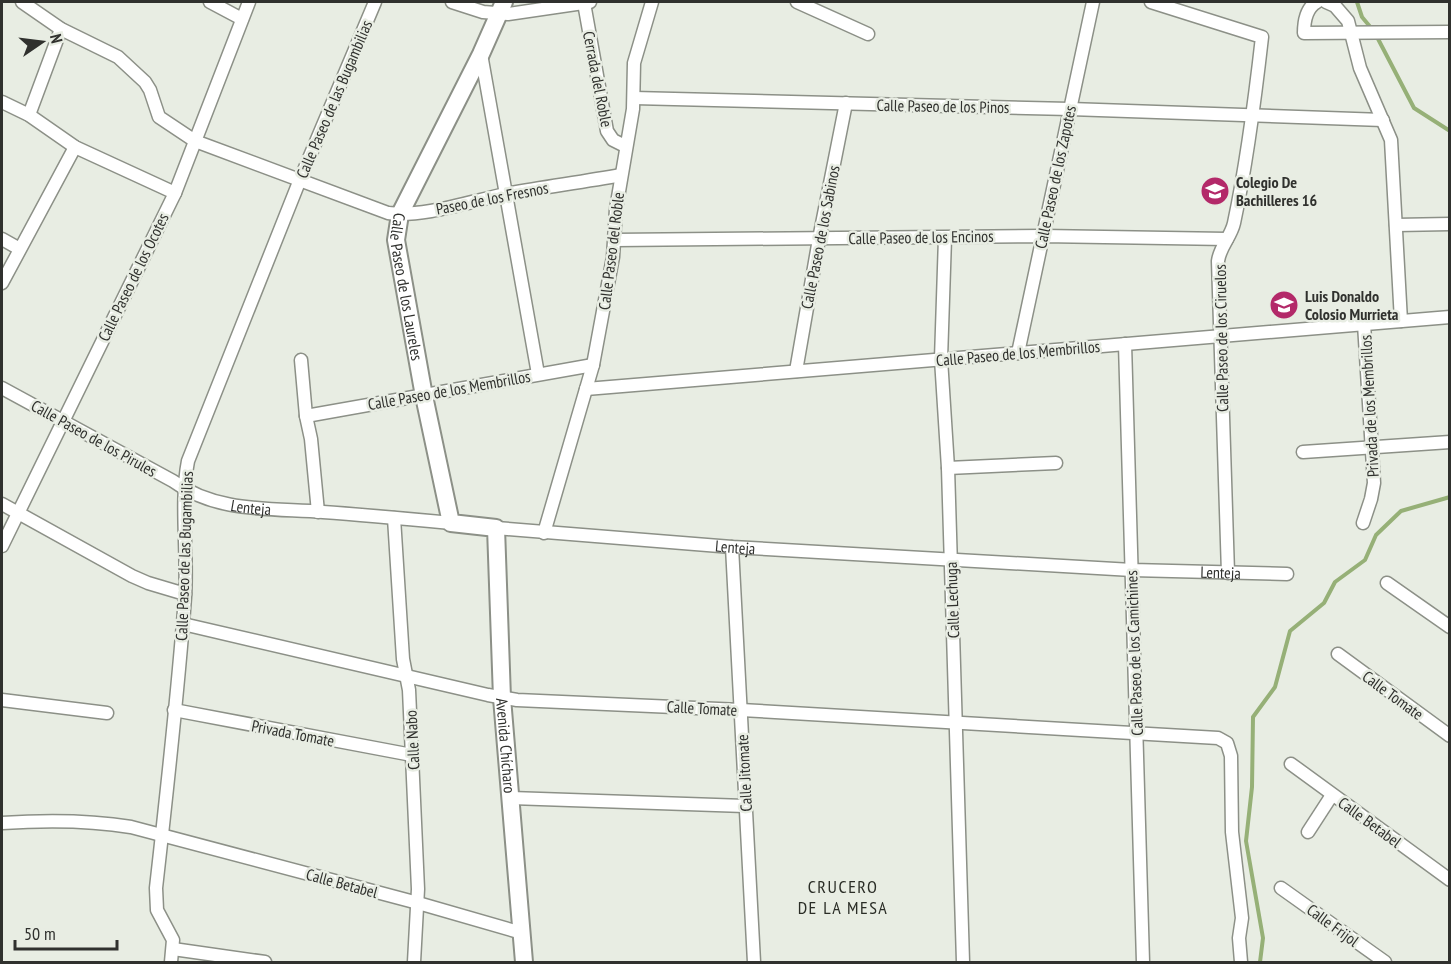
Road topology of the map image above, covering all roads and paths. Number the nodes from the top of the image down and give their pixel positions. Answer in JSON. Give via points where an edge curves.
{"nodes":[{"id":1,"x":210,"y":2,"type":"edge"},
{"id":2,"x":249,"y":2,"type":"edge"},
{"id":3,"x":375,"y":2,"type":"edge"},
{"id":4,"x":452,"y":2,"type":"edge"},
{"id":5,"x":587,"y":2,"type":"edge"},
{"id":6,"x":652,"y":2,"type":"edge"},
{"id":7,"x":797,"y":2,"type":"edge"},
{"id":8,"x":1093,"y":2,"type":"edge"},
{"id":9,"x":1151,"y":2,"type":"edge"},
{"id":10,"x":1317,"y":2,"type":"edge"},
{"id":11,"x":1326,"y":2,"type":"edge"},
{"id":12,"x":28,"y":3,"type":"edge"},
{"id":13,"x":501,"y":8,"type":"edge"},
{"id":14,"x":242,"y":19,"type":"junction"},
{"id":15,"x":61,"y":29,"type":"junction"},
{"id":16,"x":1449,"y":32,"type":"edge"},
{"id":17,"x":1351,"y":33,"type":"junction"},
{"id":18,"x":868,"y":34,"type":"dead end"},
{"id":19,"x":481,"y":54,"type":"junction"},
{"id":20,"x":634,"y":98,"type":"junction"},
{"id":21,"x":2,"y":102,"type":"edge"},
{"id":22,"x":846,"y":104,"type":"junction"},
{"id":23,"x":1070,"y":109,"type":"junction"},
{"id":24,"x":1253,"y":114,"type":"junction"},
{"id":25,"x":29,"y":115,"type":"junction"},
{"id":26,"x":1383,"y":120,"type":"junction"},
{"id":27,"x":195,"y":141,"type":"junction"},
{"id":28,"x":625,"y":146,"type":"junction"},
{"id":29,"x":75,"y":147,"type":"junction"},
{"id":30,"x":621,"y":176,"type":"junction"},
{"id":31,"x":299,"y":182,"type":"junction"},
{"id":32,"x":175,"y":192,"type":"junction"},
{"id":33,"x":506,"y":194,"type":"junction"},
{"id":34,"x":400,"y":214,"type":"junction"},
{"id":35,"x":1449,"y":224,"type":"edge"},
{"id":36,"x":1396,"y":225,"type":"junction"},
{"id":37,"x":1043,"y":236,"type":"junction"},
{"id":38,"x":819,"y":238,"type":"junction"},
{"id":39,"x":945,"y":238,"type":"junction"},
{"id":40,"x":2,"y":239,"type":"edge"},
{"id":41,"x":1227,"y":239,"type":"junction"},
{"id":42,"x":615,"y":240,"type":"junction"},
{"id":43,"x":18,"y":248,"type":"junction"},
{"id":44,"x":2,"y":283,"type":"edge"},
{"id":45,"x":1449,"y":317,"type":"edge"},
{"id":46,"x":1401,"y":321,"type":"junction"},
{"id":47,"x":1364,"y":324,"type":"junction"},
{"id":48,"x":1220,"y":336,"type":"junction"},
{"id":49,"x":1125,"y":344,"type":"junction"},
{"id":50,"x":1018,"y":353,"type":"junction"},
{"id":51,"x":941,"y":359,"type":"junction"},
{"id":52,"x":301,"y":360,"type":"dead end"},
{"id":53,"x":592,"y":365,"type":"junction"},
{"id":54,"x":796,"y":371,"type":"junction"},
{"id":55,"x":538,"y":374,"type":"junction"},
{"id":56,"x":2,"y":388,"type":"edge"},
{"id":57,"x":586,"y":389,"type":"junction"},
{"id":58,"x":424,"y":396,"type":"junction"},
{"id":59,"x":306,"y":416,"type":"junction"},
{"id":60,"x":63,"y":420,"type":"junction"},
{"id":61,"x":1449,"y":442,"type":"edge"},
{"id":62,"x":1372,"y":447,"type":"junction"},
{"id":63,"x":1303,"y":452,"type":"dead end"},
{"id":64,"x":1056,"y":463,"type":"dead end"},
{"id":65,"x":948,"y":468,"type":"junction"},
{"id":66,"x":185,"y":490,"type":"junction"},
{"id":67,"x":2,"y":504,"type":"edge"},
{"id":68,"x":18,"y":512,"type":"junction"},
{"id":69,"x":318,"y":512,"type":"junction"},
{"id":70,"x":394,"y":518,"type":"junction"},
{"id":71,"x":450,"y":523,"type":"junction"},
{"id":72,"x":1363,"y":523,"type":"dead end"},
{"id":73,"x":496,"y":528,"type":"junction"},
{"id":74,"x":544,"y":533,"type":"junction"},
{"id":75,"x":2,"y":546,"type":"edge"},
{"id":76,"x":732,"y":548,"type":"junction"},
{"id":77,"x":950,"y":559,"type":"junction"},
{"id":78,"x":1132,"y":570,"type":"junction"},
{"id":79,"x":1228,"y":573,"type":"junction"},
{"id":80,"x":1287,"y":574,"type":"dead end"},
{"id":81,"x":1387,"y":583,"type":"dead end"},
{"id":82,"x":185,"y":594,"type":"junction"},
{"id":83,"x":183,"y":624,"type":"junction"},
{"id":84,"x":1449,"y":627,"type":"edge"},
{"id":85,"x":1338,"y":654,"type":"dead end"},
{"id":86,"x":407,"y":676,"type":"junction"},
{"id":87,"x":502,"y":698,"type":"junction"},
{"id":88,"x":2,"y":700,"type":"edge"},
{"id":89,"x":174,"y":710,"type":"junction"},
{"id":90,"x":741,"y":710,"type":"junction"},
{"id":91,"x":107,"y":713,"type":"dead end"},
{"id":92,"x":957,"y":723,"type":"junction"},
{"id":93,"x":1137,"y":732,"type":"junction"},
{"id":94,"x":1449,"y":736,"type":"edge"},
{"id":95,"x":412,"y":755,"type":"junction"},
{"id":96,"x":1291,"y":764,"type":"dead end"},
{"id":97,"x":1332,"y":795,"type":"junction"},
{"id":98,"x":511,"y":798,"type":"junction"},
{"id":99,"x":745,"y":806,"type":"junction"},
{"id":100,"x":2,"y":823,"type":"edge"},
{"id":101,"x":1308,"y":832,"type":"dead end"},
{"id":102,"x":162,"y":834,"type":"junction"},
{"id":103,"x":1449,"y":880,"type":"edge"},
{"id":104,"x":1281,"y":888,"type":"dead end"},
{"id":105,"x":418,"y":903,"type":"junction"},
{"id":106,"x":522,"y":933,"type":"junction"},
{"id":107,"x":173,"y":949,"type":"junction"},
{"id":108,"x":171,"y":963,"type":"edge"},
{"id":109,"x":265,"y":963,"type":"edge"},
{"id":110,"x":414,"y":963,"type":"edge"},
{"id":111,"x":524,"y":963,"type":"edge"},
{"id":112,"x":754,"y":963,"type":"edge"},
{"id":113,"x":963,"y":963,"type":"edge"},
{"id":114,"x":1143,"y":963,"type":"edge"},
{"id":115,"x":1240,"y":963,"type":"edge"},
{"id":116,"x":1385,"y":963,"type":"edge"}],
"edges":[{"from":1,"to":14,"type":"street"},
{"from":2,"to":14,"type":"street","name":"Calle Paseo de los Ocotes"},
{"from":3,"to":31,"type":"street","name":"Calle Paseo de las Bugambilias"},
{"from":4,"to":13,"type":"street","via":[[483,12]]},
{"from":5,"to":13,"type":"street","via":[[519,13]]},
{"from":5,"to":28,"type":"street","name":"Cerrada del Roble","via":[[607,131],[613,140]]},
{"from":6,"to":20,"type":"street","name":"Calle Paseo del Roble","via":[[634,63]]},
{"from":7,"to":18,"type":"street"},
{"from":8,"to":23,"type":"street","name":"Calle Paseo de los Zapotes"},
{"from":9,"to":24,"type":"street","name":"Calle Paseo de los Ciruelos","via":[[1262,37]]},
{"from":10,"to":17,"type":"street","via":[[1306,18],[1304,33]]},
{"from":11,"to":17,"type":"street","via":[[1348,21]]},
{"from":12,"to":15,"type":"street","name":"Paseo de los Fresnos"},
{"from":13,"to":19,"type":"street","name":"Calle Paseo de los Laureles"},
{"from":14,"to":27,"type":"street","name":"Calle Paseo de los Ocotes"},
{"from":15,"to":25,"type":"street"},
{"from":15,"to":27,"type":"street","name":"Paseo de los Fresnos","via":[[118,57],[145,82],[159,117]]},
{"from":16,"to":17,"type":"street"},
{"from":17,"to":26,"type":"street","via":[[1360,68]]},
{"from":19,"to":33,"type":"street"},
{"from":19,"to":34,"type":"street","name":"Calle Paseo de los Laureles"},
{"from":20,"to":22,"type":"street","name":"Calle Paseo de los Pinos"},
{"from":20,"to":28,"type":"street","name":"Calle Paseo del Roble"},
{"from":21,"to":25,"type":"street"},
{"from":22,"to":23,"type":"street","name":"Calle Paseo de los Pinos"},
{"from":22,"to":38,"type":"street","name":"Calle Paseo de los Sabinos"},
{"from":23,"to":24,"type":"street","name":"Calle Paseo de los Pinos"},
{"from":23,"to":37,"type":"street","name":"Calle Paseo de los Zapotes"},
{"from":24,"to":26,"type":"street","name":"Calle Paseo de los Pinos"},
{"from":24,"to":41,"type":"street","name":"Calle Paseo de los Ciruelos","via":[[1234,226]]},
{"from":25,"to":29,"type":"street"},
{"from":26,"to":36,"type":"street","via":[[1392,147]]},
{"from":27,"to":31,"type":"street","name":"Paseo de los Fresnos"},
{"from":27,"to":32,"type":"street","name":"Calle Paseo de los Ocotes"},
{"from":28,"to":30,"type":"street","name":"Calle Paseo del Roble"},
{"from":29,"to":32,"type":"street"},
{"from":29,"to":43,"type":"street"},
{"from":30,"to":33,"type":"street","name":"Paseo de los Fresnos"},
{"from":30,"to":42,"type":"street","name":"Calle Paseo del Roble"},
{"from":31,"to":34,"type":"street","name":"Paseo de los Fresnos"},
{"from":31,"to":66,"type":"street","name":"Calle Paseo de las Bugambilias","via":[[188,461]]},
{"from":32,"to":60,"type":"street","name":"Calle Paseo de los Ocotes"},
{"from":33,"to":34,"type":"street","name":"Paseo de los Fresnos"},
{"from":33,"to":55,"type":"street"},
{"from":34,"to":58,"type":"street","name":"Calle Paseo de los Laureles","via":[[397,250]]},
{"from":35,"to":36,"type":"street"},
{"from":36,"to":46,"type":"street"},
{"from":37,"to":39,"type":"street","name":"Calle Paseo de los Encinos"},
{"from":37,"to":41,"type":"street","name":"Calle Paseo de los Encinos"},
{"from":37,"to":50,"type":"street","name":"Calle Paseo de los Zapotes"},
{"from":38,"to":39,"type":"street","name":"Calle Paseo de los Encinos"},
{"from":38,"to":42,"type":"street","name":"Calle Paseo de los Encinos"},
{"from":38,"to":54,"type":"street","name":"Calle Paseo de los Sabinos"},
{"from":39,"to":51,"type":"street","name":"Calle Lechuga"},
{"from":40,"to":43,"type":"street"},
{"from":41,"to":48,"type":"street","name":"Calle Paseo de los Ciruelos","via":[[1218,261]]},
{"from":42,"to":53,"type":"street","name":"Calle Paseo del Roble"},
{"from":43,"to":44,"type":"street"},
{"from":45,"to":46,"type":"street","name":"Calle Paseo de los Membrillos"},
{"from":46,"to":47,"type":"street","name":"Calle Paseo de los Membrillos"},
{"from":47,"to":48,"type":"street","name":"Calle Paseo de los Membrillos"},
{"from":47,"to":62,"type":"street","name":"Privada de los Membrillos"},
{"from":48,"to":49,"type":"street","name":"Calle Paseo de los Membrillos"},
{"from":48,"to":79,"type":"street","name":"Calle Paseo de los Ciruelos"},
{"from":49,"to":50,"type":"street","name":"Calle Paseo de los Membrillos"},
{"from":49,"to":78,"type":"street","name":"Calle Paseo de los Camichines"},
{"from":50,"to":51,"type":"street","name":"Calle Paseo de los Membrillos"},
{"from":51,"to":54,"type":"street","name":"Calle Paseo de los Membrillos"},
{"from":51,"to":65,"type":"street","name":"Calle Lechuga"},
{"from":52,"to":59,"type":"street"},
{"from":53,"to":55,"type":"street","name":"Calle Paseo de los Membrillos"},
{"from":53,"to":57,"type":"street","name":"Calle Paseo del Roble"},
{"from":54,"to":57,"type":"street","name":"Calle Paseo de los Membrillos"},
{"from":55,"to":58,"type":"street","name":"Calle Paseo de los Membrillos"},
{"from":56,"to":60,"type":"street","name":"Calle Paseo de los Pirules"},
{"from":57,"to":74,"type":"street","name":"Calle Paseo del Roble"},
{"from":58,"to":59,"type":"street","name":"Calle Paseo de los Membrillos"},
{"from":58,"to":71,"type":"street","name":"Calle Paseo de los Laureles"},
{"from":59,"to":69,"type":"street"},
{"from":60,"to":66,"type":"street","name":"Calle Paseo de los Pirules"},
{"from":60,"to":68,"type":"street","name":"Calle Paseo de los Ocotes"},
{"from":61,"to":62,"type":"street"},
{"from":62,"to":63,"type":"street"},
{"from":62,"to":72,"type":"street","name":"Privada de los Membrillos","via":[[1373,491]]},
{"from":64,"to":65,"type":"street"},
{"from":65,"to":77,"type":"street","name":"Calle Lechuga"},
{"from":66,"to":69,"type":"street","name":"Lenteja","via":[[227,504]]},
{"from":66,"to":82,"type":"street","name":"Calle Paseo de las Bugambilias"},
{"from":67,"to":68,"type":"street"},
{"from":68,"to":75,"type":"street","name":"Calle Paseo de los Ocotes"},
{"from":68,"to":82,"type":"street","via":[[132,576]]},
{"from":69,"to":70,"type":"street","name":"Lenteja"},
{"from":70,"to":71,"type":"street","name":"Lenteja"},
{"from":70,"to":86,"type":"street","name":"Calle Nabo"},
{"from":71,"to":73,"type":"street","name":"Lenteja"},
{"from":73,"to":74,"type":"street","name":"Lenteja"},
{"from":73,"to":87,"type":"street","name":"Avenida Chícharo"},
{"from":74,"to":76,"type":"street","name":"Lenteja"},
{"from":76,"to":77,"type":"street","name":"Lenteja"},
{"from":76,"to":90,"type":"street","name":"Calle Jitomate"},
{"from":77,"to":78,"type":"street","name":"Lenteja"},
{"from":77,"to":92,"type":"street","name":"Calle Lechuga"},
{"from":78,"to":79,"type":"street","name":"Lenteja"},
{"from":78,"to":93,"type":"street","name":"Calle Paseo de los Camichines"},
{"from":79,"to":80,"type":"street","name":"Lenteja"},
{"from":81,"to":84,"type":"street"},
{"from":82,"to":83,"type":"street","name":"Calle Paseo de las Bugambilias"},
{"from":83,"to":86,"type":"street","name":"Calle Tomate"},
{"from":83,"to":89,"type":"street","name":"Calle Paseo de las Bugambilias"},
{"from":85,"to":94,"type":"street","name":"Calle Tomate"},
{"from":86,"to":87,"type":"street","name":"Calle Tomate"},
{"from":86,"to":95,"type":"street","name":"Calle Nabo"},
{"from":87,"to":90,"type":"street","name":"Calle Tomate"},
{"from":87,"to":98,"type":"street","name":"Avenida Chícharo"},
{"from":88,"to":91,"type":"street"},
{"from":89,"to":95,"type":"street","name":"Privada Tomate"},
{"from":89,"to":102,"type":"street","name":"Calle Paseo de las Bugambilias"},
{"from":90,"to":92,"type":"street","name":"Calle Tomate"},
{"from":90,"to":99,"type":"street","name":"Calle Jitomate"},
{"from":92,"to":93,"type":"street","name":"Calle Tomate"},
{"from":92,"to":113,"type":"street","name":"Calle Lechuga"},
{"from":93,"to":114,"type":"street","name":"Calle Paseo de los Camichines"},
{"from":93,"to":115,"type":"street","name":"Calle Tomate","via":[[1203,736],[1227,743],[1242,918]]},
{"from":95,"to":105,"type":"street","name":"Calle Nabo"},
{"from":96,"to":97,"type":"street","name":"Calle Betabel"},
{"from":97,"to":101,"type":"street"},
{"from":97,"to":103,"type":"street","name":"Calle Betabel"},
{"from":98,"to":99,"type":"street"},
{"from":98,"to":106,"type":"street","name":"Avenida Chícharo"},
{"from":99,"to":112,"type":"street","name":"Calle Jitomate"},
{"from":100,"to":102,"type":"street","name":"Calle Betabel","via":[[106,823]]},
{"from":102,"to":105,"type":"street","name":"Calle Betabel"},
{"from":102,"to":107,"type":"street","name":"Calle Paseo de las Bugambilias","via":[[156,904],[171,934]]},
{"from":104,"to":116,"type":"street","name":"Calle Frijol"},
{"from":105,"to":106,"type":"street","name":"Calle Betabel"},
{"from":105,"to":110,"type":"street","name":"Calle Nabo"},
{"from":106,"to":111,"type":"street","name":"Avenida Chícharo"},
{"from":107,"to":108,"type":"street","name":"Calle Paseo de las Bugambilias"},
{"from":107,"to":109,"type":"street"}]}
